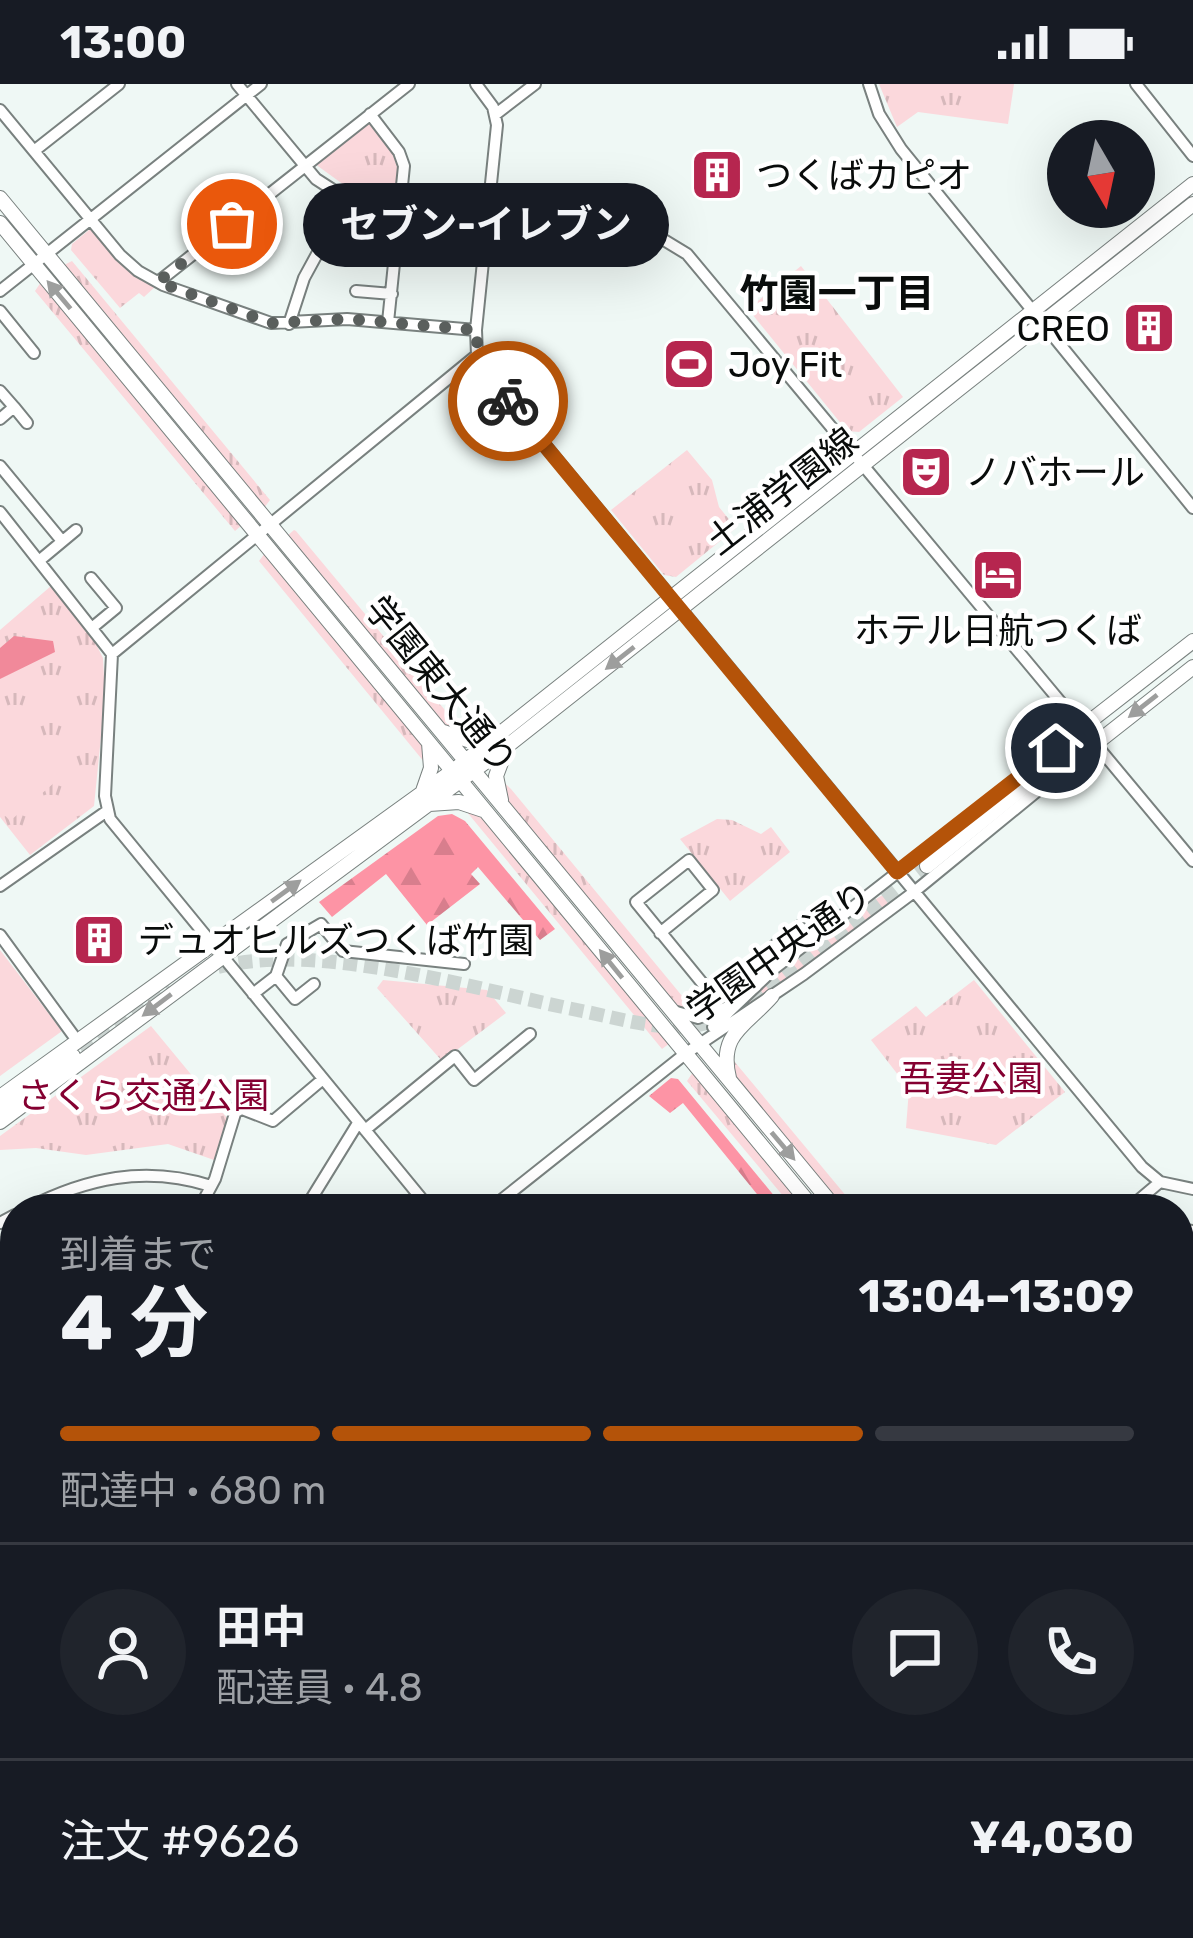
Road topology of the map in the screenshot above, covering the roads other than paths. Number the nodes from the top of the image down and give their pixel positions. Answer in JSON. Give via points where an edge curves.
{"nodes":[{"id":1,"x":119,"y":84,"type":"edge"},
{"id":2,"x":237,"y":84,"type":"edge"},
{"id":3,"x":261,"y":84,"type":"edge"},
{"id":4,"x":409,"y":84,"type":"edge"},
{"id":5,"x":476,"y":84,"type":"edge"},
{"id":6,"x":535,"y":84,"type":"edge"},
{"id":7,"x":869,"y":84,"type":"edge"},
{"id":8,"x":1136,"y":84,"type":"edge"},
{"id":9,"x":247,"y":96,"type":"junction"},
{"id":10,"x":0,"y":110,"type":"edge"},
{"id":11,"x":370,"y":114,"type":"junction"},
{"id":12,"x":496,"y":114,"type":"junction"},
{"id":13,"x":34,"y":152,"type":"junction"},
{"id":14,"x":1193,"y":156,"type":"edge"},
{"id":15,"x":304,"y":167,"type":"junction"},
{"id":16,"x":1193,"y":184,"type":"edge"},
{"id":17,"x":0,"y":198,"type":"edge"},
{"id":18,"x":347,"y":199,"type":"junction"},
{"id":19,"x":1193,"y":204,"type":"edge"},
{"id":20,"x":402,"y":207,"type":"junction"},
{"id":21,"x":489,"y":215,"type":"junction"},
{"id":22,"x":90,"y":220,"type":"junction"},
{"id":23,"x":0,"y":224,"type":"edge"},
{"id":24,"x":40,"y":260,"type":"junction"},
{"id":25,"x":158,"y":282,"type":"junction"},
{"id":26,"x":0,"y":291,"type":"edge"},
{"id":27,"x":356,"y":291,"type":"dead end"},
{"id":28,"x":392,"y":294,"type":"junction"},
{"id":29,"x":0,"y":310,"type":"edge"},
{"id":30,"x":1039,"y":317,"type":"junction"},
{"id":31,"x":388,"y":322,"type":"junction"},
{"id":32,"x":289,"y":324,"type":"junction"},
{"id":33,"x":476,"y":330,"type":"junction"},
{"id":34,"x":34,"y":353,"type":"dead end"},
{"id":35,"x":477,"y":355,"type":"junction"},
{"id":36,"x":0,"y":391,"type":"edge"},
{"id":37,"x":14,"y":407,"type":"junction"},
{"id":38,"x":0,"y":419,"type":"edge"},
{"id":39,"x":27,"y":423,"type":"dead end"},
{"id":40,"x":857,"y":460,"type":"junction"},
{"id":41,"x":0,"y":466,"type":"edge"},
{"id":42,"x":1193,"y":508,"type":"edge"},
{"id":43,"x":0,"y":512,"type":"edge"},
{"id":44,"x":76,"y":530,"type":"dead end"},
{"id":45,"x":265,"y":530,"type":"junction"},
{"id":46,"x":62,"y":541,"type":"junction"},
{"id":47,"x":40,"y":560,"type":"junction"},
{"id":48,"x":91,"y":578,"type":"dead end"},
{"id":49,"x":675,"y":604,"type":"junction"},
{"id":50,"x":93,"y":627,"type":"junction"},
{"id":51,"x":1193,"y":641,"type":"edge"},
{"id":52,"x":112,"y":654,"type":"junction"},
{"id":53,"x":1193,"y":667,"type":"edge"},
{"id":54,"x":504,"y":728,"type":"junction"},
{"id":55,"x":1080,"y":729,"type":"junction"},
{"id":56,"x":433,"y":734,"type":"junction"},
{"id":57,"x":511,"y":743,"type":"junction"},
{"id":58,"x":1094,"y":745,"type":"junction"},
{"id":59,"x":1071,"y":749,"type":"junction"},
{"id":60,"x":463,"y":771,"type":"junction"},
{"id":61,"x":424,"y":800,"type":"junction"},
{"id":62,"x":495,"y":810,"type":"junction"},
{"id":63,"x":107,"y":811,"type":"junction"},
{"id":64,"x":1193,"y":861,"type":"edge"},
{"id":65,"x":927,"y":866,"type":"tunnel mouth"},
{"id":66,"x":897,"y":872,"type":"junction"},
{"id":67,"x":0,"y":886,"type":"edge"},
{"id":68,"x":914,"y":892,"type":"junction"},
{"id":69,"x":659,"y":933,"type":"junction"},
{"id":70,"x":0,"y":935,"type":"edge"},
{"id":71,"x":811,"y":940,"type":"junction"},
{"id":72,"x":217,"y":950,"type":"junction"},
{"id":73,"x":464,"y":964,"type":"dead end"},
{"id":74,"x":276,"y":976,"type":"junction"},
{"id":75,"x":314,"y":984,"type":"dead end"},
{"id":76,"x":253,"y":994,"type":"junction"},
{"id":77,"x":772,"y":996,"type":"junction"},
{"id":78,"x":736,"y":1003,"type":"junction"},
{"id":79,"x":673,"y":1011,"type":"junction"},
{"id":80,"x":530,"y":1034,"type":"dead end"},
{"id":81,"x":73,"y":1035,"type":"dead end"},
{"id":82,"x":698,"y":1043,"type":"junction"},
{"id":83,"x":81,"y":1050,"type":"tunnel mouth"},
{"id":84,"x":685,"y":1054,"type":"junction"},
{"id":85,"x":323,"y":1079,"type":"junction"},
{"id":86,"x":731,"y":1083,"type":"junction"},
{"id":87,"x":0,"y":1097,"type":"edge"},
{"id":88,"x":0,"y":1110,"type":"edge"},
{"id":89,"x":0,"y":1122,"type":"edge"},
{"id":90,"x":362,"y":1127,"type":"junction"},
{"id":91,"x":1160,"y":1183,"type":"junction"},
{"id":92,"x":211,"y":1186,"type":"junction"},
{"id":93,"x":1193,"y":1189,"type":"edge"},
{"id":94,"x":57,"y":1194,"type":"edge"},
{"id":95,"x":207,"y":1194,"type":"edge"},
{"id":96,"x":315,"y":1194,"type":"edge"},
{"id":97,"x":418,"y":1194,"type":"edge"},
{"id":98,"x":509,"y":1194,"type":"edge"},
{"id":99,"x":802,"y":1194,"type":"edge"},
{"id":100,"x":824,"y":1194,"type":"edge"},
{"id":101,"x":1146,"y":1194,"type":"edge"}],
"edges":[{"from":1,"to":13,"type":"street"},
{"from":2,"to":9,"type":"street"},
{"from":3,"to":9,"type":"street"},
{"from":4,"to":11,"type":"street"},
{"from":5,"to":12,"type":"street"},
{"from":6,"to":12,"type":"street"},
{"from":7,"to":30,"type":"street","via":[[892,137]]},
{"from":8,"to":14,"type":"street"},
{"from":9,"to":15,"type":"street"},
{"from":9,"to":22,"type":"street"},
{"from":10,"to":13,"type":"street"},
{"from":11,"to":15,"type":"street"},
{"from":11,"to":20,"type":"street","via":[[401,156]]},
{"from":12,"to":21,"type":"street"},
{"from":13,"to":22,"type":"street"},
{"from":15,"to":18,"type":"street"},
{"from":15,"to":25,"type":"street"},
{"from":16,"to":30,"type":"main road","name":"土浦学園線"},
{"from":17,"to":24,"type":"main road","name":"学園東大通り"},
{"from":18,"to":20,"type":"street"},
{"from":18,"to":32,"type":"street"},
{"from":19,"to":30,"type":"main road","name":"土浦学園線"},
{"from":20,"to":21,"type":"street"},
{"from":20,"to":28,"type":"street"},
{"from":21,"to":33,"type":"street"},
{"from":21,"to":40,"type":"street","via":[[622,227],[676,245]]},
{"from":22,"to":24,"type":"street"},
{"from":22,"to":25,"type":"street","via":[[129,265]]},
{"from":23,"to":24,"type":"main road","name":"学園東大通り"},
{"from":24,"to":26,"type":"street"},
{"from":24,"to":45,"type":"main road","name":"学園東大通り"},
{"from":25,"to":32,"type":"street","via":[[244,316]]},
{"from":27,"to":28,"type":"street"},
{"from":28,"to":31,"type":"street"},
{"from":29,"to":34,"type":"street"},
{"from":30,"to":40,"type":"main road","name":"土浦学園線"},
{"from":30,"to":42,"type":"street"},
{"from":31,"to":32,"type":"street"},
{"from":31,"to":33,"type":"street"},
{"from":33,"to":35,"type":"street"},
{"from":35,"to":45,"type":"street"},
{"from":35,"to":49,"type":"street"},
{"from":36,"to":37,"type":"street"},
{"from":37,"to":38,"type":"street"},
{"from":37,"to":39,"type":"street"},
{"from":40,"to":49,"type":"main road","name":"土浦学園線"},
{"from":40,"to":55,"type":"street"},
{"from":41,"to":46,"type":"street"},
{"from":43,"to":47,"type":"street"},
{"from":44,"to":46,"type":"street"},
{"from":45,"to":52,"type":"street"},
{"from":45,"to":56,"type":"main road","name":"学園東大通り"},
{"from":46,"to":47,"type":"street"},
{"from":47,"to":50,"type":"street"},
{"from":48,"to":50,"type":"street","via":[[116,608]]},
{"from":49,"to":54,"type":"main road","name":"土浦学園線"},
{"from":49,"to":57,"type":"main road","name":"土浦学園線","one_way":true},
{"from":49,"to":66,"type":"street"},
{"from":50,"to":52,"type":"street"},
{"from":51,"to":55,"type":"main road","name":"学園中央通り"},
{"from":52,"to":63,"type":"street"},
{"from":53,"to":58,"type":"main road","name":"学園中央通り","one_way":true},
{"from":54,"to":56,"type":"main road","via":[[476,740]]},
{"from":54,"to":60,"type":"main road","name":"土浦学園線"},
{"from":55,"to":58,"type":"street"},
{"from":55,"to":59,"type":"main road"},
{"from":55,"to":66,"type":"street","name":"学園中央通り"},
{"from":56,"to":60,"type":"main road","name":"学園東大通り"},
{"from":56,"to":61,"type":"main road"},
{"from":57,"to":60,"type":"main road","name":"土浦学園線"},
{"from":57,"to":62,"type":"main road","via":[[496,774]]},
{"from":58,"to":59,"type":"main road"},
{"from":58,"to":64,"type":"street"},
{"from":58,"to":68,"type":"street","name":"学園中央通り"},
{"from":59,"to":65,"type":"main road"},
{"from":60,"to":61,"type":"main road","name":"土浦学園線"},
{"from":60,"to":62,"type":"main road","name":"学園東大通り"},
{"from":61,"to":62,"type":"main road"},
{"from":61,"to":72,"type":"main road","name":"土浦学園線"},
{"from":62,"to":79,"type":"main road","name":"学園東大通り"},
{"from":84,"to":62,"type":"main road","name":"学園東大通り","one_way":true},
{"from":63,"to":67,"type":"street"},
{"from":63,"to":72,"type":"street"},
{"from":66,"to":68,"type":"street"},
{"from":66,"to":71,"type":"street","name":"学園中央通り"},
{"from":68,"to":77,"type":"street","name":"学園中央通り"},
{"from":68,"to":91,"type":"street"},
{"from":69,"to":69,"type":"street","via":[[635,902],[689,860],[713,890]]},
{"from":69,"to":71,"type":"street","via":[[712,994],[799,926]]},
{"from":70,"to":81,"type":"street"},
{"from":71,"to":78,"type":"street","name":"学園中央通り"},
{"from":72,"to":76,"type":"street"},
{"from":72,"to":87,"type":"main road","name":"土浦学園線"},
{"from":72,"to":89,"type":"main road","name":"土浦学園線","one_way":true},
{"from":73,"to":74,"type":"street","via":[[344,951],[321,924],[287,944]]},
{"from":74,"to":75,"type":"street","via":[[295,999]]},
{"from":74,"to":76,"type":"street"},
{"from":76,"to":85,"type":"street"},
{"from":77,"to":82,"type":"street","name":"学園中央通り"},
{"from":77,"to":86,"type":"main road","via":[[731,1035]]},
{"from":78,"to":79,"type":"street","via":[[698,1018]]},
{"from":78,"to":82,"type":"street","name":"学園中央通り"},
{"from":79,"to":82,"type":"main road","name":"学園東大通り"},
{"from":80,"to":90,"type":"street","via":[[474,1080],[455,1056]]},
{"from":82,"to":84,"type":"street","name":"学園中央通り"},
{"from":82,"to":86,"type":"main road","name":"学園東大通り"},
{"from":83,"to":88,"type":"main road"},
{"from":84,"to":98,"type":"street","name":"学園中央通り"},
{"from":84,"to":99,"type":"main road","name":"学園東大通り"},
{"from":85,"to":90,"type":"street"},
{"from":85,"to":92,"type":"street","via":[[273,1121],[237,1108]]},
{"from":86,"to":100,"type":"main road","name":"学園東大通り","one_way":true},
{"from":90,"to":96,"type":"street"},
{"from":90,"to":97,"type":"street"},
{"from":91,"to":93,"type":"street"},
{"from":91,"to":101,"type":"street"},
{"from":92,"to":94,"type":"street","via":[[157,1174]]},
{"from":92,"to":95,"type":"street"}]}
